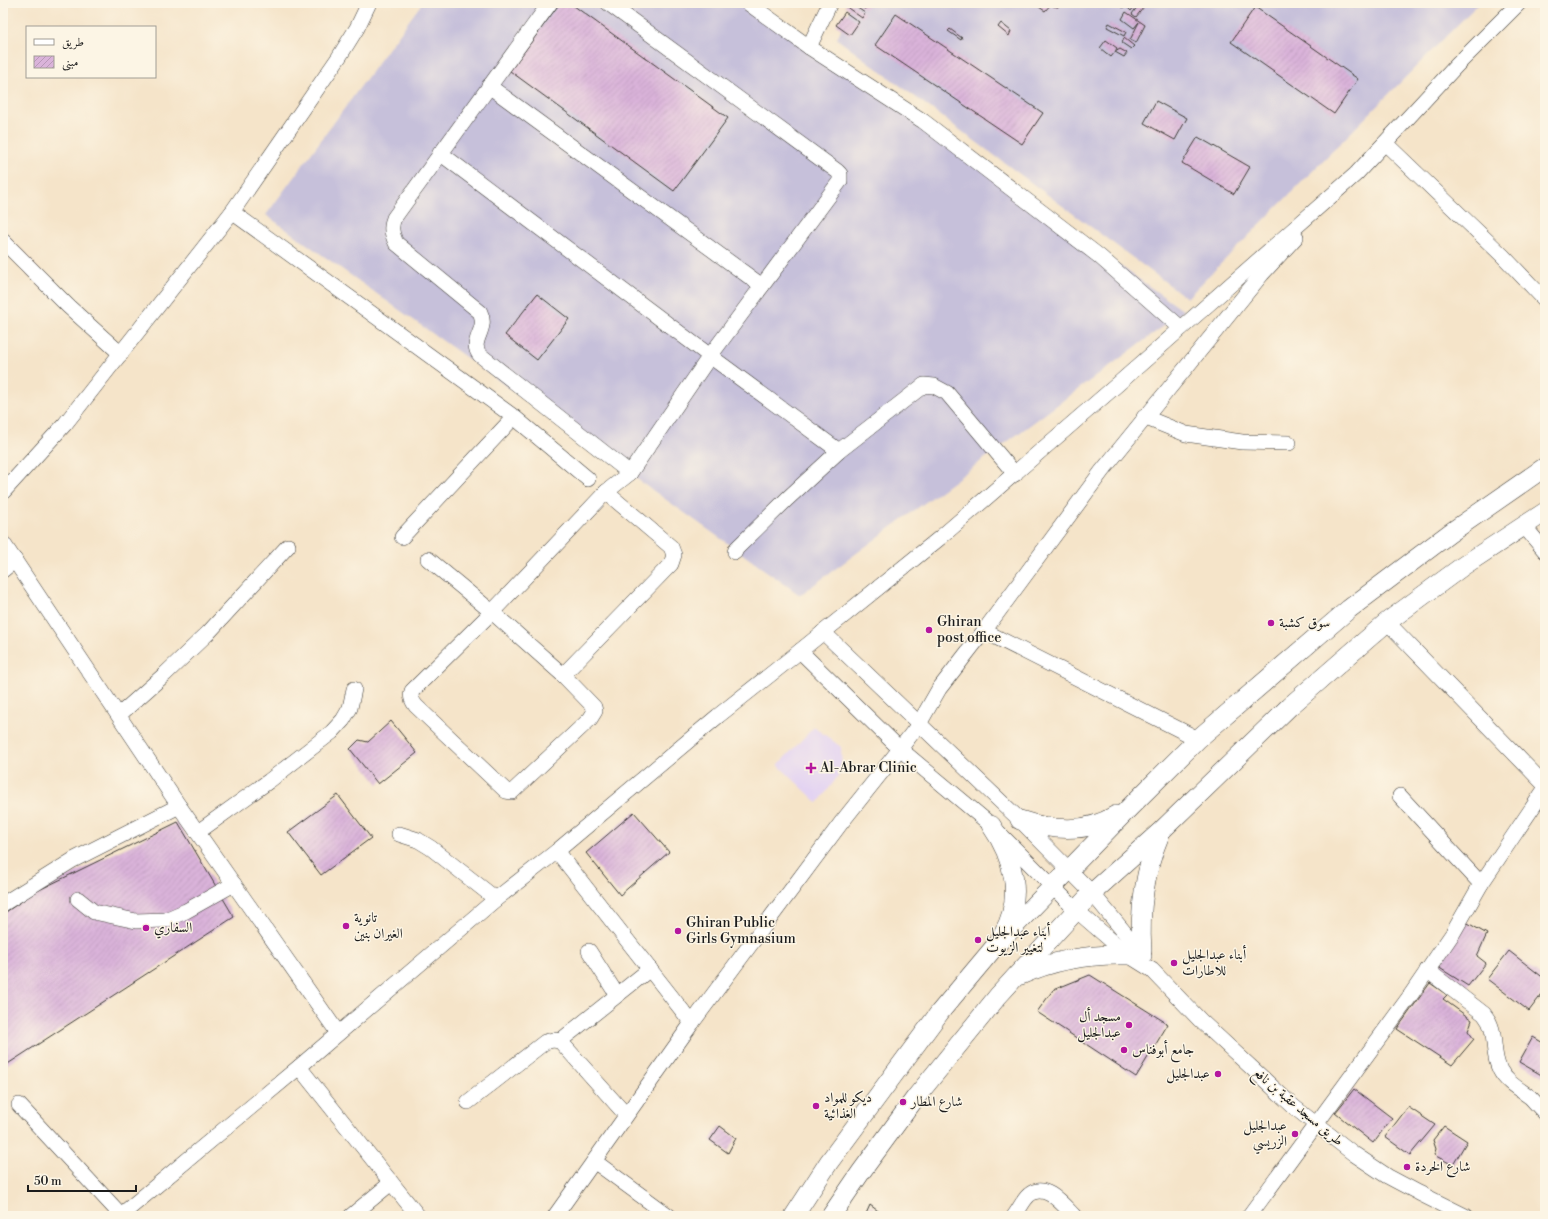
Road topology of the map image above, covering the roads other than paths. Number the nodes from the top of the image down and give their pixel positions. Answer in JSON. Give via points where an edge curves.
{"nodes":[{"id":1,"x":369,"y":3,"type":"edge"},
{"id":2,"x":550,"y":3,"type":"edge"},
{"id":3,"x":608,"y":3,"type":"edge"},
{"id":4,"x":748,"y":3,"type":"edge"},
{"id":5,"x":830,"y":3,"type":"edge"},
{"id":6,"x":1519,"y":3,"type":"edge"},
{"id":7,"x":809,"y":47,"type":"junction"},
{"id":8,"x":489,"y":86,"type":"junction"},
{"id":9,"x":1385,"y":143,"type":"junction"},
{"id":10,"x":440,"y":153,"type":"junction"},
{"id":11,"x":1356,"y":174,"type":"junction"},
{"id":12,"x":232,"y":212,"type":"junction"},
{"id":13,"x":3,"y":241,"type":"edge"},
{"id":14,"x":762,"y":286,"type":"junction"},
{"id":15,"x":1545,"y":300,"type":"edge"},
{"id":16,"x":1181,"y":328,"type":"junction"},
{"id":17,"x":121,"y":354,"type":"junction"},
{"id":18,"x":710,"y":356,"type":"junction"},
{"id":19,"x":514,"y":417,"type":"junction"},
{"id":20,"x":1144,"y":417,"type":"junction"},
{"id":21,"x":1289,"y":443,"type":"dead end"},
{"id":22,"x":839,"y":451,"type":"junction"},
{"id":23,"x":1545,"y":467,"type":"edge"},
{"id":24,"x":630,"y":473,"type":"junction"},
{"id":25,"x":1014,"y":474,"type":"junction"},
{"id":26,"x":588,"y":479,"type":"dead end"},
{"id":27,"x":3,"y":492,"type":"edge"},
{"id":28,"x":606,"y":492,"type":"junction"},
{"id":29,"x":1545,"y":512,"type":"edge"},
{"id":30,"x":1524,"y":526,"type":"junction"},
{"id":31,"x":402,"y":537,"type":"dead end"},
{"id":32,"x":3,"y":543,"type":"edge"},
{"id":33,"x":288,"y":546,"type":"dead end"},
{"id":34,"x":1545,"y":551,"type":"edge"},
{"id":35,"x":735,"y":552,"type":"dead end"},
{"id":36,"x":428,"y":559,"type":"dead end"},
{"id":37,"x":15,"y":560,"type":"junction"},
{"id":38,"x":3,"y":570,"type":"edge"},
{"id":39,"x":492,"y":612,"type":"junction"},
{"id":40,"x":1387,"y":622,"type":"junction"},
{"id":41,"x":984,"y":631,"type":"junction"},
{"id":42,"x":822,"y":632,"type":"junction"},
{"id":43,"x":800,"y":651,"type":"junction"},
{"id":44,"x":563,"y":675,"type":"junction"},
{"id":45,"x":354,"y":689,"type":"dead end"},
{"id":46,"x":119,"y":715,"type":"junction"},
{"id":47,"x":918,"y":724,"type":"junction"},
{"id":48,"x":1198,"y":739,"type":"junction"},
{"id":49,"x":900,"y":749,"type":"junction"},
{"id":50,"x":1545,"y":785,"type":"edge"},
{"id":51,"x":1545,"y":789,"type":"edge"},
{"id":52,"x":1400,"y":796,"type":"dead end"},
{"id":53,"x":179,"y":806,"type":"junction"},
{"id":54,"x":1130,"y":806,"type":"junction"},
{"id":55,"x":1020,"y":820,"type":"junction"},
{"id":56,"x":991,"y":825,"type":"junction"},
{"id":57,"x":1161,"y":831,"type":"junction"},
{"id":58,"x":198,"y":832,"type":"junction"},
{"id":59,"x":399,"y":834,"type":"dead end"},
{"id":60,"x":557,"y":851,"type":"junction"},
{"id":61,"x":1069,"y":870,"type":"junction"},
{"id":62,"x":234,"y":884,"type":"junction"},
{"id":63,"x":1481,"y":884,"type":"junction"},
{"id":64,"x":1053,"y":887,"type":"junction"},
{"id":65,"x":1092,"y":893,"type":"junction"},
{"id":66,"x":78,"y":899,"type":"dead end"},
{"id":67,"x":496,"y":899,"type":"junction"},
{"id":68,"x":3,"y":904,"type":"edge"},
{"id":69,"x":1076,"y":910,"type":"junction"},
{"id":70,"x":997,"y":944,"type":"junction"},
{"id":71,"x":589,"y":951,"type":"dead end"},
{"id":72,"x":1135,"y":953,"type":"junction"},
{"id":73,"x":650,"y":969,"type":"junction"},
{"id":74,"x":1427,"y":970,"type":"junction"},
{"id":75,"x":1016,"y":977,"type":"junction"},
{"id":76,"x":617,"y":995,"type":"junction"},
{"id":77,"x":692,"y":1023,"type":"junction"},
{"id":78,"x":338,"y":1033,"type":"junction"},
{"id":79,"x":560,"y":1041,"type":"junction"},
{"id":80,"x":299,"y":1067,"type":"junction"},
{"id":81,"x":468,"y":1102,"type":"dead end"},
{"id":82,"x":19,"y":1105,"type":"dead end"},
{"id":83,"x":1545,"y":1113,"type":"edge"},
{"id":84,"x":626,"y":1115,"type":"junction"},
{"id":85,"x":1315,"y":1125,"type":"junction"},
{"id":86,"x":594,"y":1160,"type":"junction"},
{"id":87,"x":391,"y":1183,"type":"junction"},
{"id":88,"x":120,"y":1215,"type":"edge"},
{"id":89,"x":351,"y":1216,"type":"edge"},
{"id":90,"x":418,"y":1216,"type":"edge"},
{"id":91,"x":555,"y":1216,"type":"edge"},
{"id":92,"x":669,"y":1216,"type":"edge"},
{"id":93,"x":794,"y":1216,"type":"edge"},
{"id":94,"x":831,"y":1216,"type":"edge"},
{"id":95,"x":1014,"y":1216,"type":"edge"},
{"id":96,"x":1074,"y":1216,"type":"edge"},
{"id":97,"x":1249,"y":1216,"type":"edge"},
{"id":98,"x":1465,"y":1216,"type":"edge"}],
"edges":[{"from":1,"to":12,"type":"street","via":[[339,58]]},
{"from":2,"to":8,"type":"street"},
{"from":3,"to":14,"type":"street","via":[[840,174],[838,185]]},
{"from":4,"to":7,"type":"street"},
{"from":5,"to":7,"type":"street"},
{"from":6,"to":9,"type":"street"},
{"from":7,"to":16,"type":"street","via":[[923,120],[1099,256]]},
{"from":8,"to":10,"type":"street"},
{"from":8,"to":14,"type":"street"},
{"from":9,"to":11,"type":"street"},
{"from":9,"to":15,"type":"street","via":[[1504,256]]},
{"from":10,"to":18,"type":"street"},
{"from":10,"to":24,"type":"street","via":[[391,224],[396,243],[480,312],[484,323],[476,346],[480,355]]},
{"from":11,"to":16,"type":"street"},
{"from":11,"to":20,"type":"street","via":[[1262,274]]},
{"from":12,"to":17,"type":"street"},
{"from":12,"to":19,"type":"street"},
{"from":13,"to":17,"type":"street"},
{"from":14,"to":18,"type":"street"},
{"from":16,"to":25,"type":"street"},
{"from":17,"to":27,"type":"street","via":[[65,424]]},
{"from":18,"to":22,"type":"street"},
{"from":18,"to":24,"type":"street"},
{"from":19,"to":26,"type":"street"},
{"from":19,"to":31,"type":"street"},
{"from":20,"to":21,"type":"street","via":[[1186,434],[1242,442]]},
{"from":20,"to":41,"type":"street"},
{"from":22,"to":25,"type":"street","via":[[924,385],[934,386],[947,393]]},
{"from":22,"to":35,"type":"street","via":[[787,498]]},
{"from":23,"to":48,"type":"main road","via":[[1450,533],[1349,609]]},
{"from":24,"to":28,"type":"street"},
{"from":25,"to":42,"type":"street","via":[[941,537]]},
{"from":28,"to":39,"type":"street"},
{"from":28,"to":44,"type":"street","via":[[671,547],[674,555],[671,564]]},
{"from":29,"to":30,"type":"main road"},
{"from":30,"to":34,"type":"street"},
{"from":30,"to":40,"type":"main road","via":[[1463,566]]},
{"from":32,"to":37,"type":"street"},
{"from":33,"to":46,"type":"street","via":[[209,632]]},
{"from":36,"to":39,"type":"street"},
{"from":37,"to":38,"type":"street"},
{"from":37,"to":46,"type":"street"},
{"from":39,"to":44,"type":"street"},
{"from":39,"to":44,"type":"street","via":[[416,686],[411,695],[416,706],[508,792],[515,791],[593,715],[594,707]]},
{"from":40,"to":50,"type":"street"},
{"from":40,"to":57,"type":"main road","via":[[1289,707]]},
{"from":41,"to":47,"type":"street","via":[[938,689]]},
{"from":41,"to":48,"type":"street"},
{"from":42,"to":43,"type":"street"},
{"from":42,"to":47,"type":"street","name":"طريق مسجد عقبة بن نافع"},
{"from":43,"to":49,"type":"street","name":"طريق مسجد عقبة بن نافع"},
{"from":43,"to":60,"type":"street"},
{"from":45,"to":58,"type":"street","via":[[350,708],[332,732]]},
{"from":46,"to":53,"type":"street"},
{"from":47,"to":49,"type":"street"},
{"from":47,"to":55,"type":"street","name":"طريق مسجد عقبة بن نافع"},
{"from":48,"to":54,"type":"main road"},
{"from":49,"to":56,"type":"street","name":"طريق مسجد عقبة بن نافع"},
{"from":49,"to":77,"type":"street","via":[[841,823]]},
{"from":51,"to":63,"type":"street"},
{"from":52,"to":63,"type":"street"},
{"from":53,"to":58,"type":"street"},
{"from":53,"to":68,"type":"street","via":[[73,860]]},
{"from":54,"to":55,"type":"main road","via":[[1110,819],[1088,826],[1065,829],[1042,827]]},
{"from":54,"to":61,"type":"main road"},
{"from":55,"to":61,"type":"street","name":"طريق مسجد عقبة بن نافع"},
{"from":56,"to":64,"type":"street","name":"طريق مسجد عقبة بن نافع"},
{"from":56,"to":70,"type":"main road","via":[[1004,846],[1014,875],[1012,911]]},
{"from":57,"to":65,"type":"main road"},
{"from":57,"to":72,"type":"main road","via":[[1145,881]]},
{"from":58,"to":62,"type":"street"},
{"from":59,"to":67,"type":"street","via":[[418,840],[431,848]]},
{"from":60,"to":67,"type":"street"},
{"from":60,"to":73,"type":"street"},
{"from":61,"to":64,"type":"main road"},
{"from":61,"to":65,"type":"street","name":"طريق مسجد عقبة بن نافع"},
{"from":62,"to":66,"type":"street","via":[[186,912],[165,920],[136,921],[94,912]]},
{"from":62,"to":78,"type":"street"},
{"from":63,"to":74,"type":"street","via":[[1453,933]]},
{"from":64,"to":69,"type":"street","name":"طريق مسجد عقبة بن نافع"},
{"from":64,"to":70,"type":"main road"},
{"from":65,"to":69,"type":"main road"},
{"from":65,"to":72,"type":"street","name":"طريق مسجد عقبة بن نافع"},
{"from":67,"to":78,"type":"street"},
{"from":69,"to":72,"type":"street","name":"طريق مسجد عقبة بن نافع"},
{"from":69,"to":75,"type":"main road"},
{"from":70,"to":93,"type":"main road","via":[[940,1012],[886,1084],[829,1162]]},
{"from":71,"to":76,"type":"street"},
{"from":72,"to":75,"type":"main road","via":[[1079,957],[1047,965]]},
{"from":72,"to":85,"type":"street","name":"طريق مسجد عقبة بن نافع","via":[[1200,1020]]},
{"from":73,"to":76,"type":"street"},
{"from":73,"to":77,"type":"street"},
{"from":74,"to":83,"type":"street","via":[[1484,1014],[1492,1025],[1495,1053],[1503,1075],[1532,1098]]},
{"from":74,"to":85,"type":"street"},
{"from":75,"to":94,"type":"main road","via":[[916,1098]]},
{"from":76,"to":79,"type":"street"},
{"from":77,"to":84,"type":"street"},
{"from":78,"to":80,"type":"street"},
{"from":79,"to":81,"type":"street","via":[[545,1042]]},
{"from":79,"to":84,"type":"street"},
{"from":80,"to":87,"type":"street"},
{"from":80,"to":88,"type":"street"},
{"from":82,"to":88,"type":"street"},
{"from":84,"to":86,"type":"street"},
{"from":85,"to":97,"type":"street"},
{"from":85,"to":98,"type":"street","name":"طريق مسجد عقبة بن نافع","via":[[1388,1176]]},
{"from":86,"to":91,"type":"street"},
{"from":86,"to":92,"type":"street"},
{"from":87,"to":89,"type":"street"},
{"from":87,"to":90,"type":"street"},
{"from":95,"to":96,"type":"street","via":[[1029,1195],[1041,1191],[1053,1195]]}]}
